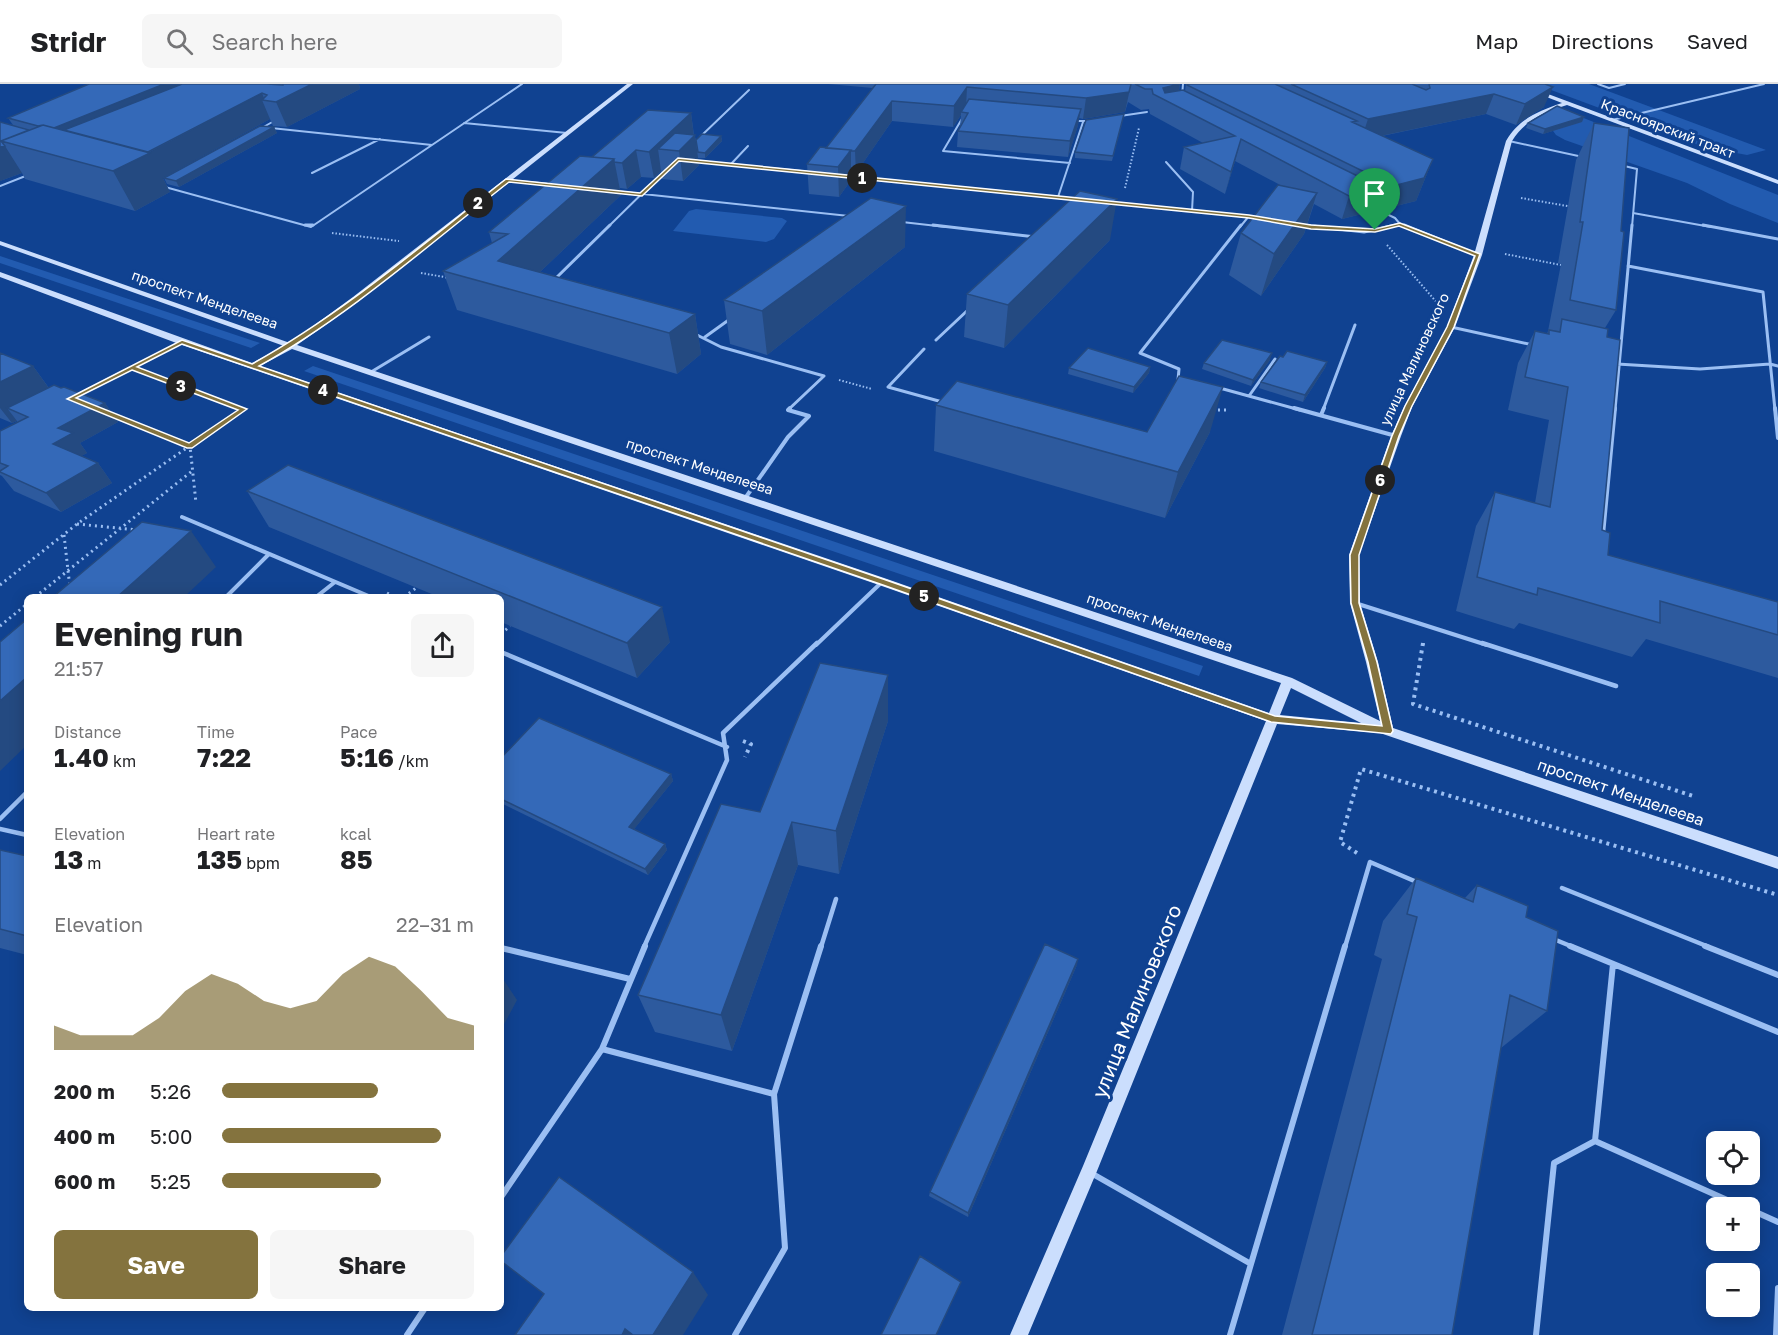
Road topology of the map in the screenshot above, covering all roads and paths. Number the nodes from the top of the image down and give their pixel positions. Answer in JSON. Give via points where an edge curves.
{"nodes":[{"id":1,"x":522,"y":84,"type":"edge"},
{"id":2,"x":630,"y":84,"type":"edge"},
{"id":3,"x":1184,"y":84,"type":"edge"},
{"id":4,"x":1516,"y":84,"type":"edge"},
{"id":5,"x":1598,"y":84,"type":"edge"},
{"id":6,"x":1625,"y":84,"type":"edge"},
{"id":7,"x":1764,"y":84,"type":"edge"},
{"id":8,"x":748,"y":90,"type":"dead end"},
{"id":9,"x":1182,"y":96,"type":"edge"},
{"id":10,"x":1567,"y":103,"type":"junction"},
{"id":11,"x":966,"y":111,"type":"edge"},
{"id":12,"x":1147,"y":112,"type":"edge"},
{"id":13,"x":1143,"y":113,"type":"junction"},
{"id":14,"x":1120,"y":116,"type":"edge"},
{"id":15,"x":1100,"y":119,"type":"edge"},
{"id":16,"x":1612,"y":120,"type":"junction"},
{"id":17,"x":274,"y":121,"type":"edge"},
{"id":18,"x":1072,"y":121,"type":"edge"},
{"id":19,"x":1083,"y":122,"type":"junction"},
{"id":20,"x":464,"y":123,"type":"junction"},
{"id":21,"x":262,"y":128,"type":"junction"},
{"id":22,"x":252,"y":133,"type":"edge"},
{"id":23,"x":567,"y":133,"type":"junction"},
{"id":24,"x":380,"y":139,"type":"junction"},
{"id":25,"x":1509,"y":141,"type":"junction"},
{"id":26,"x":693,"y":144,"type":"dead end"},
{"id":27,"x":432,"y":145,"type":"junction"},
{"id":28,"x":748,"y":146,"type":"dead end"},
{"id":29,"x":1592,"y":159,"type":"edge"},
{"id":30,"x":688,"y":160,"type":"edge"},
{"id":31,"x":1166,"y":162,"type":"dead end"},
{"id":32,"x":818,"y":163,"type":"edge"},
{"id":33,"x":1070,"y":163,"type":"junction"},
{"id":34,"x":731,"y":164,"type":"junction"},
{"id":35,"x":1614,"y":164,"type":"edge"},
{"id":36,"x":670,"y":166,"type":"edge"},
{"id":37,"x":811,"y":172,"type":"junction"},
{"id":38,"x":312,"y":173,"type":"dead end"},
{"id":39,"x":32,"y":174,"type":"edge"},
{"id":40,"x":822,"y":174,"type":"edge"},
{"id":41,"x":846,"y":176,"type":"edge"},
{"id":42,"x":1778,"y":177,"type":"edge"},
{"id":43,"x":1770,"y":179,"type":"junction"},
{"id":44,"x":508,"y":180,"type":"junction"},
{"id":45,"x":1778,"y":182,"type":"edge"},
{"id":46,"x":158,"y":185,"type":"dead end"},
{"id":47,"x":554,"y":185,"type":"edge"},
{"id":48,"x":0,"y":186,"type":"edge"},
{"id":49,"x":609,"y":191,"type":"edge"},
{"id":50,"x":642,"y":194,"type":"junction"},
{"id":51,"x":1058,"y":197,"type":"junction"},
{"id":52,"x":1521,"y":198,"type":"dead end"},
{"id":53,"x":1085,"y":200,"type":"edge"},
{"id":54,"x":1104,"y":202,"type":"edge"},
{"id":55,"x":1122,"y":204,"type":"junction"},
{"id":56,"x":1370,"y":206,"type":"edge"},
{"id":57,"x":1576,"y":208,"type":"dead end"},
{"id":58,"x":1192,"y":211,"type":"junction"},
{"id":59,"x":1633,"y":213,"type":"junction"},
{"id":60,"x":1249,"y":216,"type":"junction"},
{"id":61,"x":858,"y":218,"type":"edge"},
{"id":62,"x":1259,"y":218,"type":"edge"},
{"id":63,"x":893,"y":221,"type":"dead end"},
{"id":64,"x":1400,"y":224,"type":"junction"},
{"id":65,"x":1301,"y":225,"type":"edge"},
{"id":66,"x":1375,"y":230,"type":"junction"},
{"id":67,"x":323,"y":231,"type":"dead end"},
{"id":68,"x":1045,"y":237,"type":"edge"},
{"id":69,"x":1778,"y":239,"type":"edge"},
{"id":70,"x":406,"y":242,"type":"dead end"},
{"id":71,"x":0,"y":243,"type":"edge"},
{"id":72,"x":1505,"y":254,"type":"dead end"},
{"id":73,"x":1478,"y":255,"type":"junction"},
{"id":74,"x":1628,"y":266,"type":"junction"},
{"id":75,"x":1572,"y":267,"type":"dead end"},
{"id":76,"x":421,"y":273,"type":"dead end"},
{"id":77,"x":0,"y":274,"type":"edge"},
{"id":78,"x":454,"y":278,"type":"dead end"},
{"id":79,"x":550,"y":284,"type":"edge"},
{"id":80,"x":1440,"y":306,"type":"dead end"},
{"id":81,"x":969,"y":309,"type":"dead end"},
{"id":82,"x":738,"y":313,"type":"edge"},
{"id":83,"x":1355,"y":325,"type":"dead end"},
{"id":84,"x":1451,"y":327,"type":"junction"},
{"id":85,"x":694,"y":334,"type":"edge"},
{"id":86,"x":429,"y":337,"type":"dead end"},
{"id":87,"x":705,"y":337,"type":"junction"},
{"id":88,"x":936,"y":340,"type":"dead end"},
{"id":89,"x":182,"y":342,"type":"junction"},
{"id":90,"x":291,"y":345,"type":"junction"},
{"id":91,"x":1540,"y":347,"type":"edge"},
{"id":92,"x":924,"y":349,"type":"dead end"},
{"id":93,"x":1275,"y":359,"type":"edge"},
{"id":94,"x":1608,"y":362,"type":"edge"},
{"id":95,"x":1619,"y":364,"type":"junction"},
{"id":96,"x":1770,"y":364,"type":"junction"},
{"id":97,"x":253,"y":366,"type":"junction"},
{"id":98,"x":1778,"y":366,"type":"edge"},
{"id":99,"x":131,"y":368,"type":"junction"},
{"id":100,"x":371,"y":372,"type":"junction"},
{"id":101,"x":824,"y":376,"type":"junction"},
{"id":102,"x":1210,"y":385,"type":"edge"},
{"id":103,"x":1174,"y":387,"type":"edge"},
{"id":104,"x":873,"y":389,"type":"dead end"},
{"id":105,"x":1249,"y":396,"type":"junction"},
{"id":106,"x":71,"y":399,"type":"joint"},
{"id":107,"x":955,"y":405,"type":"edge"},
{"id":108,"x":1321,"y":415,"type":"junction"},
{"id":109,"x":1396,"y":436,"type":"junction"},
{"id":110,"x":1778,"y":438,"type":"edge"},
{"id":111,"x":190,"y":446,"type":"junction"},
{"id":112,"x":192,"y":471,"type":"junction"},
{"id":113,"x":746,"y":497,"type":"junction"},
{"id":114,"x":196,"y":507,"type":"dead end"},
{"id":115,"x":182,"y":517,"type":"dead end"},
{"id":116,"x":76,"y":524,"type":"junction"},
{"id":117,"x":120,"y":529,"type":"junction"},
{"id":118,"x":140,"y":531,"type":"edge"},
{"id":119,"x":64,"y":534,"type":"junction"},
{"id":120,"x":1603,"y":538,"type":"edge"},
{"id":121,"x":269,"y":554,"type":"junction"},
{"id":122,"x":68,"y":571,"type":"junction"},
{"id":123,"x":335,"y":582,"type":"junction"},
{"id":124,"x":883,"y":582,"type":"junction"},
{"id":125,"x":0,"y":585,"type":"edge"},
{"id":126,"x":416,"y":588,"type":"edge"},
{"id":127,"x":39,"y":594,"type":"edge"},
{"id":128,"x":71,"y":594,"type":"edge"},
{"id":129,"x":229,"y":594,"type":"edge"},
{"id":130,"x":320,"y":594,"type":"edge"},
{"id":131,"x":364,"y":594,"type":"edge"},
{"id":132,"x":408,"y":594,"type":"edge"},
{"id":133,"x":1355,"y":603,"type":"junction"},
{"id":134,"x":24,"y":606,"type":"edge"},
{"id":135,"x":0,"y":626,"type":"edge"},
{"id":136,"x":510,"y":626,"type":"edge"},
{"id":137,"x":1426,"y":626,"type":"junction"},
{"id":138,"x":504,"y":631,"type":"edge"},
{"id":139,"x":504,"y":653,"type":"edge"},
{"id":140,"x":1288,"y":681,"type":"junction"},
{"id":141,"x":1616,"y":686,"type":"dead end"},
{"id":142,"x":1274,"y":719,"type":"junction"},
{"id":143,"x":1386,"y":730,"type":"junction"},
{"id":144,"x":727,"y":747,"type":"junction"},
{"id":145,"x":24,"y":795,"type":"edge"},
{"id":146,"x":1696,"y":797,"type":"dead end"},
{"id":147,"x":0,"y":819,"type":"edge"},
{"id":148,"x":0,"y":829,"type":"edge"},
{"id":149,"x":24,"y":834,"type":"edge"},
{"id":150,"x":1370,"y":862,"type":"junction"},
{"id":151,"x":1778,"y":863,"type":"edge"},
{"id":152,"x":1425,"y":885,"type":"edge"},
{"id":153,"x":1562,"y":888,"type":"dead end"},
{"id":154,"x":1778,"y":895,"type":"edge"},
{"id":155,"x":836,"y":899,"type":"dead end"},
{"id":156,"x":1546,"y":936,"type":"edge"},
{"id":157,"x":504,"y":949,"type":"edge"},
{"id":158,"x":1613,"y":963,"type":"junction"},
{"id":159,"x":1778,"y":975,"type":"edge"},
{"id":160,"x":630,"y":979,"type":"junction"},
{"id":161,"x":1778,"y":1032,"type":"edge"},
{"id":162,"x":602,"y":1049,"type":"junction"},
{"id":163,"x":774,"y":1094,"type":"junction"},
{"id":164,"x":1595,"y":1141,"type":"junction"},
{"id":165,"x":1089,"y":1171,"type":"junction"},
{"id":166,"x":504,"y":1193,"type":"edge"},
{"id":167,"x":1720,"y":1197,"type":"edge"},
{"id":168,"x":1760,"y":1214,"type":"edge"},
{"id":169,"x":1778,"y":1222,"type":"edge"},
{"id":170,"x":1251,"y":1264,"type":"junction"},
{"id":171,"x":1778,"y":1288,"type":"edge"},
{"id":172,"x":423,"y":1311,"type":"edge"},
{"id":173,"x":407,"y":1335,"type":"edge"},
{"id":174,"x":735,"y":1335,"type":"edge"},
{"id":175,"x":1019,"y":1335,"type":"edge"},
{"id":176,"x":1230,"y":1335,"type":"edge"},
{"id":177,"x":1536,"y":1335,"type":"edge"},
{"id":178,"x":1776,"y":1335,"type":"edge"}],
"edges":[{"from":1,"to":20,"type":"lane"},
{"from":2,"to":23,"type":"main road"},
{"from":3,"to":9,"type":"lane"},
{"from":4,"to":10,"type":"main road","name":"Красноярский тракт"},
{"from":5,"to":6,"type":"lane","via":[[1609,88]]},
{"from":7,"to":16,"type":"lane"},
{"from":8,"to":26,"type":"lane"},
{"from":10,"to":16,"type":"main road","name":"Красноярский тракт"},
{"from":10,"to":25,"type":"main road","name":"улица Малиновского","via":[[1524,121]]},
{"from":11,"to":33,"type":"lane","via":[[944,151]]},
{"from":12,"to":13,"type":"lane"},
{"from":13,"to":14,"type":"lane"},
{"from":13,"to":55,"type":"path"},
{"from":15,"to":19,"type":"lane"},
{"from":16,"to":43,"type":"main road","name":"Красноярский тракт"},
{"from":17,"to":21,"type":"lane"},
{"from":18,"to":19,"type":"lane"},
{"from":19,"to":33,"type":"lane"},
{"from":20,"to":23,"type":"lane"},
{"from":20,"to":27,"type":"lane"},
{"from":21,"to":22,"type":"lane"},
{"from":21,"to":24,"type":"lane"},
{"from":23,"to":44,"type":"main road"},
{"from":24,"to":27,"type":"lane"},
{"from":24,"to":38,"type":"lane"},
{"from":25,"to":29,"type":"lane"},
{"from":25,"to":73,"type":"main road","name":"улица Малиновского"},
{"from":27,"to":46,"type":"lane","via":[[311,227]]},
{"from":28,"to":34,"type":"lane"},
{"from":30,"to":34,"type":"lane"},
{"from":31,"to":58,"type":"lane","via":[[1193,192]]},
{"from":32,"to":37,"type":"lane"},
{"from":33,"to":51,"type":"lane"},
{"from":34,"to":37,"type":"lane"},
{"from":35,"to":59,"type":"lane","via":[[1637,169]]},
{"from":36,"to":50,"type":"lane"},
{"from":37,"to":40,"type":"lane"},
{"from":39,"to":48,"type":"lane"},
{"from":41,"to":51,"type":"lane"},
{"from":42,"to":43,"type":"lane"},
{"from":43,"to":45,"type":"main road","name":"Красноярский тракт"},
{"from":44,"to":47,"type":"lane"},
{"from":44,"to":90,"type":"main road"},
{"from":49,"to":50,"type":"lane"},
{"from":50,"to":61,"type":"lane"},
{"from":50,"to":79,"type":"lane"},
{"from":51,"to":53,"type":"lane"},
{"from":52,"to":57,"type":"path"},
{"from":54,"to":55,"type":"lane"},
{"from":55,"to":58,"type":"lane"},
{"from":56,"to":64,"type":"lane"},
{"from":58,"to":60,"type":"lane"},
{"from":59,"to":69,"type":"lane"},
{"from":59,"to":74,"type":"lane"},
{"from":60,"to":62,"type":"lane"},
{"from":60,"to":103,"type":"lane","via":[[1140,353],[1179,369],[1180,377]]},
{"from":63,"to":68,"type":"lane"},
{"from":64,"to":66,"type":"lane"},
{"from":64,"to":73,"type":"lane"},
{"from":65,"to":66,"type":"lane"},
{"from":66,"to":80,"type":"path"},
{"from":67,"to":70,"type":"path"},
{"from":71,"to":90,"type":"main road","name":"проспект Менделеева"},
{"from":72,"to":75,"type":"path"},
{"from":73,"to":84,"type":"main road","name":"улица Малиновского"},
{"from":74,"to":95,"type":"lane"},
{"from":74,"to":96,"type":"lane","via":[[1763,292]]},
{"from":76,"to":78,"type":"path"},
{"from":77,"to":89,"type":"main road","name":"проспект Менделеева"},
{"from":81,"to":88,"type":"lane"},
{"from":82,"to":87,"type":"lane"},
{"from":83,"to":108,"type":"lane"},
{"from":84,"to":91,"type":"lane"},
{"from":84,"to":109,"type":"main road","name":"улица Малиновского"},
{"from":85,"to":87,"type":"lane"},
{"from":86,"to":100,"type":"lane"},
{"from":87,"to":101,"type":"lane","via":[[721,347]]},
{"from":89,"to":97,"type":"main road","name":"проспект Менделеева"},
{"from":89,"to":99,"type":"lane"},
{"from":90,"to":97,"type":"main road"},
{"from":90,"to":100,"type":"main road","name":"проспект Менделеева"},
{"from":92,"to":107,"type":"lane","via":[[888,387]]},
{"from":93,"to":105,"type":"lane"},
{"from":94,"to":95,"type":"lane"},
{"from":95,"to":96,"type":"lane","via":[[1700,369]]},
{"from":95,"to":120,"type":"lane"},
{"from":96,"to":98,"type":"lane"},
{"from":96,"to":110,"type":"lane"},
{"from":97,"to":124,"type":"main road","name":"проспект Менделеева"},
{"from":99,"to":106,"type":"lane"},
{"from":99,"to":111,"type":"path","via":[[243,409]]},
{"from":100,"to":113,"type":"main road","name":"проспект Менделеева"},
{"from":101,"to":104,"type":"path"},
{"from":101,"to":113,"type":"lane","via":[[788,410],[809,416],[788,437]]},
{"from":102,"to":105,"type":"lane"},
{"from":105,"to":108,"type":"lane"},
{"from":106,"to":111,"type":"path"},
{"from":108,"to":109,"type":"lane"},
{"from":109,"to":133,"type":"main road","name":"улица Малиновского","via":[[1354,555]]},
{"from":111,"to":112,"type":"path"},
{"from":111,"to":116,"type":"path"},
{"from":112,"to":114,"type":"path"},
{"from":112,"to":117,"type":"path"},
{"from":113,"to":140,"type":"main road","name":"проспект Менделеева"},
{"from":115,"to":121,"type":"lane"},
{"from":116,"to":117,"type":"path"},
{"from":116,"to":119,"type":"path"},
{"from":117,"to":118,"type":"path"},
{"from":117,"to":122,"type":"path"},
{"from":119,"to":122,"type":"path"},
{"from":119,"to":125,"type":"path"},
{"from":121,"to":123,"type":"lane"},
{"from":121,"to":129,"type":"lane"},
{"from":122,"to":127,"type":"path"},
{"from":122,"to":128,"type":"path"},
{"from":123,"to":130,"type":"lane"},
{"from":123,"to":131,"type":"lane"},
{"from":124,"to":142,"type":"main road","name":"проспект Менделеева"},
{"from":124,"to":144,"type":"lane","via":[[723,733]]},
{"from":126,"to":132,"type":"path"},
{"from":133,"to":137,"type":"lane"},
{"from":133,"to":143,"type":"main road","name":"улица Малиновского"},
{"from":134,"to":135,"type":"path"},
{"from":136,"to":138,"type":"path"},
{"from":137,"to":141,"type":"lane"},
{"from":137,"to":146,"type":"path","via":[[1413,704]]},
{"from":139,"to":144,"type":"lane"},
{"from":140,"to":142,"type":"main road","name":"улица Малиновского"},
{"from":140,"to":143,"type":"main road","name":"проспект Менделеева"},
{"from":142,"to":143,"type":"main road","name":"проспект Менделеева"},
{"from":142,"to":165,"type":"main road","name":"улица Малиновского"},
{"from":143,"to":151,"type":"main road","name":"проспект Менделеева"},
{"from":144,"to":160,"type":"lane","via":[[728,760]]},
{"from":145,"to":147,"type":"lane"},
{"from":148,"to":149,"type":"lane"},
{"from":150,"to":152,"type":"lane"},
{"from":150,"to":154,"type":"path","via":[[1340,842],[1360,770]]},
{"from":150,"to":170,"type":"lane"},
{"from":153,"to":159,"type":"lane"},
{"from":155,"to":163,"type":"lane"},
{"from":156,"to":158,"type":"lane"},
{"from":157,"to":160,"type":"lane"},
{"from":158,"to":161,"type":"lane"},
{"from":158,"to":164,"type":"lane"},
{"from":160,"to":162,"type":"lane"},
{"from":162,"to":163,"type":"lane"},
{"from":162,"to":166,"type":"lane"},
{"from":163,"to":174,"type":"lane","via":[[785,1248]]},
{"from":164,"to":167,"type":"lane"},
{"from":164,"to":177,"type":"lane","via":[[1554,1163]]},
{"from":165,"to":170,"type":"lane"},
{"from":165,"to":175,"type":"main road","name":"улица Малиновского"},
{"from":168,"to":169,"type":"lane"},
{"from":170,"to":176,"type":"lane"},
{"from":171,"to":178,"type":"lane"},
{"from":172,"to":173,"type":"lane"}]}
